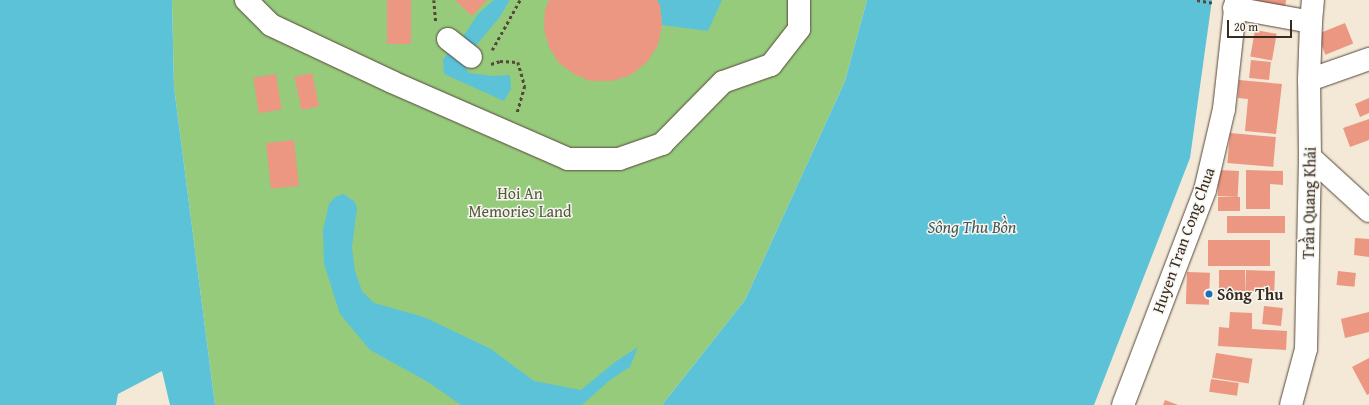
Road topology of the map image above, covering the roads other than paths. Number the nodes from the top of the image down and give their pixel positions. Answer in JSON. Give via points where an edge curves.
{"nodes":[{"id":1,"x":246,"y":0,"type":"edge"},
{"id":2,"x":799,"y":0,"type":"edge"},
{"id":3,"x":1313,"y":0,"type":"edge"},
{"id":4,"x":1229,"y":4,"type":"edge"},
{"id":5,"x":1311,"y":22,"type":"junction"},
{"id":6,"x":448,"y":39,"type":"dead end"},
{"id":7,"x":1369,"y":59,"type":"edge"},
{"id":8,"x":477,"y":61,"type":"road end"},
{"id":9,"x":1309,"y":80,"type":"junction"},
{"id":10,"x":1310,"y":157,"type":"junction"},
{"id":11,"x":1369,"y":211,"type":"edge"},
{"id":12,"x":1124,"y":405,"type":"edge"},
{"id":13,"x":1291,"y":405,"type":"edge"}],
"edges":[{"from":1,"to":2,"type":"street","via":[[271,25],[568,159],[619,159],[662,144],[723,82],[771,65],[799,29]]},
{"from":3,"to":5,"type":"street","name":"Trần Quang Khải"},
{"from":4,"to":5,"type":"street"},
{"from":4,"to":12,"type":"street","name":"Huyen Tran Cong Chua","via":[[1224,108],[1204,190]]},
{"from":5,"to":9,"type":"street","name":"Trần Quang Khải"},
{"from":6,"to":8,"type":"street"},
{"from":7,"to":9,"type":"street"},
{"from":9,"to":10,"type":"street","name":"Trần Quang Khải"},
{"from":10,"to":11,"type":"street"},
{"from":10,"to":13,"type":"street","name":"Trần Quang Khải","via":[[1306,349]]}]}
